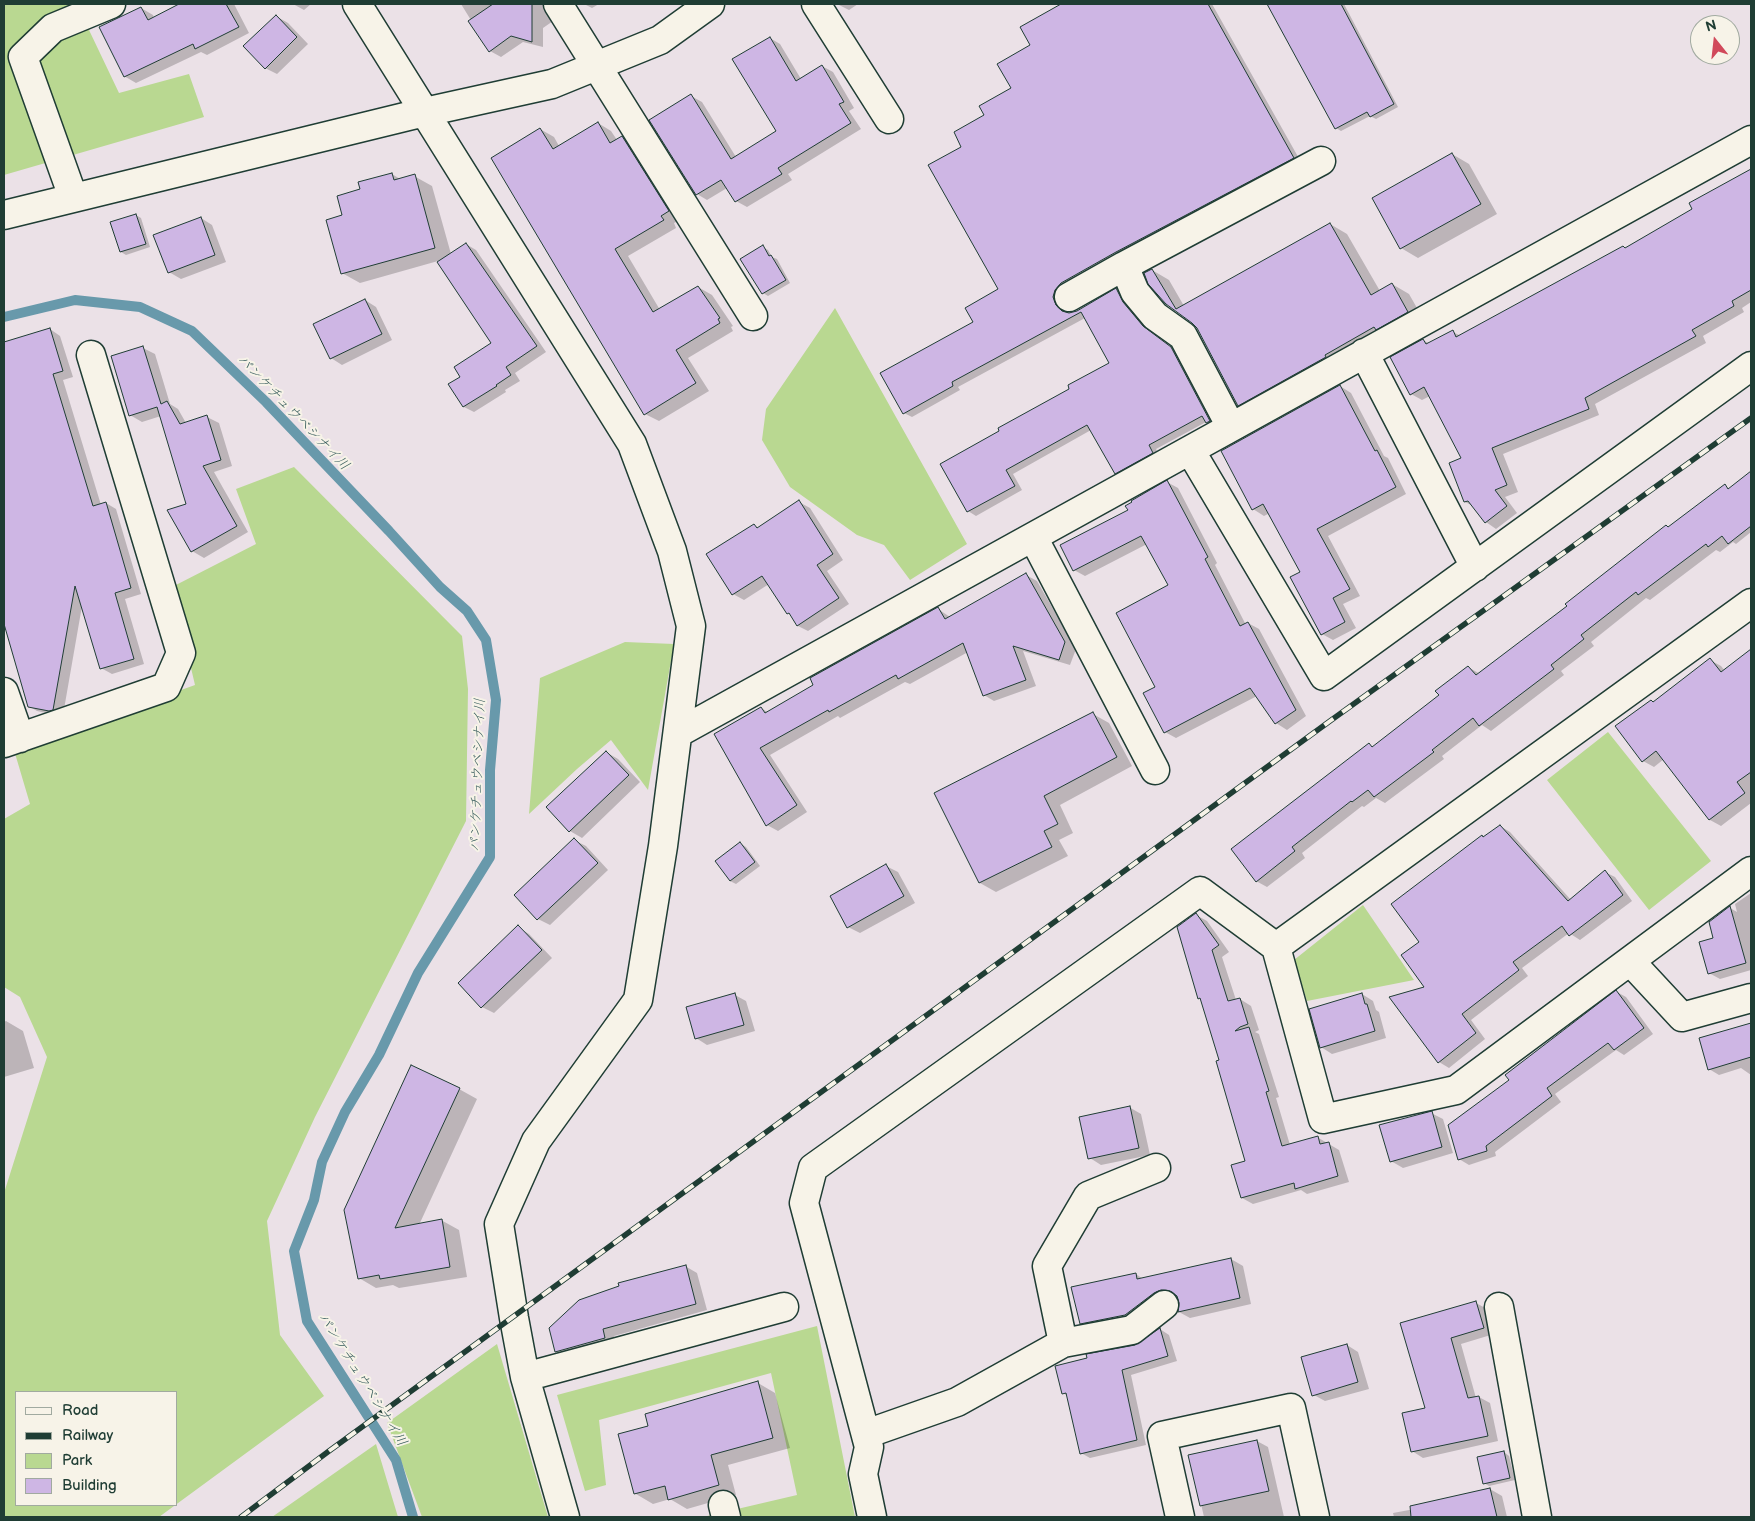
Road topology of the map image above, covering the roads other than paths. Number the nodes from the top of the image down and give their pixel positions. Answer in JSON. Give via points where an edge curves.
{"nodes":[{"id":1,"x":111,"y":4,"type":"edge"},
{"id":2,"x":357,"y":4,"type":"edge"},
{"id":3,"x":558,"y":4,"type":"edge"},
{"id":4,"x":710,"y":4,"type":"edge"},
{"id":5,"x":816,"y":4,"type":"edge"},
{"id":6,"x":13,"y":52,"type":"edge"},
{"id":7,"x":597,"y":66,"type":"junction"},
{"id":8,"x":425,"y":112,"type":"junction"},
{"id":9,"x":889,"y":119,"type":"dead end"},
{"id":10,"x":1751,"y":140,"type":"edge"},
{"id":11,"x":1321,"y":161,"type":"dead end"},
{"id":12,"x":73,"y":197,"type":"junction"},
{"id":13,"x":4,"y":215,"type":"edge"},
{"id":14,"x":1124,"y":266,"type":"junction"},
{"id":15,"x":1069,"y":297,"type":"dead end"},
{"id":16,"x":753,"y":316,"type":"dead end"},
{"id":17,"x":1364,"y":354,"type":"junction"},
{"id":18,"x":90,"y":355,"type":"dead end"},
{"id":19,"x":1751,"y":366,"type":"edge"},
{"id":20,"x":1231,"y":427,"type":"junction"},
{"id":21,"x":1190,"y":450,"type":"junction"},
{"id":22,"x":1033,"y":537,"type":"junction"},
{"id":23,"x":1475,"y":566,"type":"junction"},
{"id":24,"x":1751,"y":604,"type":"edge"},
{"id":25,"x":4,"y":692,"type":"edge"},
{"id":26,"x":678,"y":733,"type":"junction"},
{"id":27,"x":12,"y":741,"type":"edge"},
{"id":28,"x":1155,"y":770,"type":"dead end"},
{"id":29,"x":1751,"y":871,"type":"edge"},
{"id":30,"x":1276,"y":947,"type":"junction"},
{"id":31,"x":1630,"y":961,"type":"junction"},
{"id":32,"x":1751,"y":998,"type":"edge"},
{"id":33,"x":1156,"y":1168,"type":"dead end"},
{"id":34,"x":1164,"y":1305,"type":"dead end"},
{"id":35,"x":784,"y":1307,"type":"dead end"},
{"id":36,"x":1499,"y":1307,"type":"dead end"},
{"id":37,"x":1063,"y":1343,"type":"junction"},
{"id":38,"x":525,"y":1377,"type":"junction"},
{"id":39,"x":866,"y":1434,"type":"junction"},
{"id":40,"x":565,"y":1517,"type":"edge"},
{"id":41,"x":872,"y":1517,"type":"edge"},
{"id":42,"x":1180,"y":1517,"type":"edge"},
{"id":43,"x":1315,"y":1517,"type":"edge"},
{"id":44,"x":1537,"y":1517,"type":"edge"}],
"edges":[{"from":1,"to":6,"type":"street","via":[[53,28]]},
{"from":2,"to":8,"type":"street"},
{"from":3,"to":7,"type":"street"},
{"from":4,"to":7,"type":"street","via":[[660,40]]},
{"from":5,"to":9,"type":"street"},
{"from":6,"to":12,"type":"street"},
{"from":7,"to":8,"type":"street","via":[[552,84]]},
{"from":7,"to":16,"type":"street"},
{"from":8,"to":12,"type":"street"},
{"from":8,"to":26,"type":"street","via":[[632,444],[672,551],[692,626]]},
{"from":10,"to":17,"type":"street"},
{"from":11,"to":14,"type":"street"},
{"from":12,"to":13,"type":"street"},
{"from":14,"to":15,"type":"street"},
{"from":14,"to":20,"type":"street","via":[[1135,292],[1155,316],[1183,336]]},
{"from":17,"to":20,"type":"street"},
{"from":17,"to":23,"type":"street"},
{"from":18,"to":27,"type":"street","via":[[181,653],[166,686]]},
{"from":19,"to":23,"type":"street"},
{"from":20,"to":21,"type":"street"},
{"from":21,"to":22,"type":"street"},
{"from":21,"to":23,"type":"street","via":[[1324,676]]},
{"from":22,"to":26,"type":"street"},
{"from":22,"to":28,"type":"street"},
{"from":24,"to":30,"type":"street"},
{"from":25,"to":27,"type":"street"},
{"from":26,"to":38,"type":"street","via":[[638,1000],[536,1141],[499,1224]]},
{"from":29,"to":31,"type":"street"},
{"from":30,"to":31,"type":"street","via":[[1323,1119],[1456,1090]]},
{"from":30,"to":39,"type":"street","via":[[1200,891],[813,1168],[804,1203]]},
{"from":31,"to":32,"type":"street","via":[[1682,1017]]},
{"from":33,"to":37,"type":"street","via":[[1088,1196],[1047,1266]]},
{"from":34,"to":37,"type":"street","via":[[1132,1330]]},
{"from":35,"to":38,"type":"street"},
{"from":36,"to":44,"type":"street"},
{"from":37,"to":39,"type":"street","via":[[958,1402]]},
{"from":38,"to":40,"type":"street"},
{"from":39,"to":41,"type":"street","via":[[869,1447],[864,1474]]},
{"from":42,"to":43,"type":"street","via":[[1162,1436],[1292,1408]]}]}
